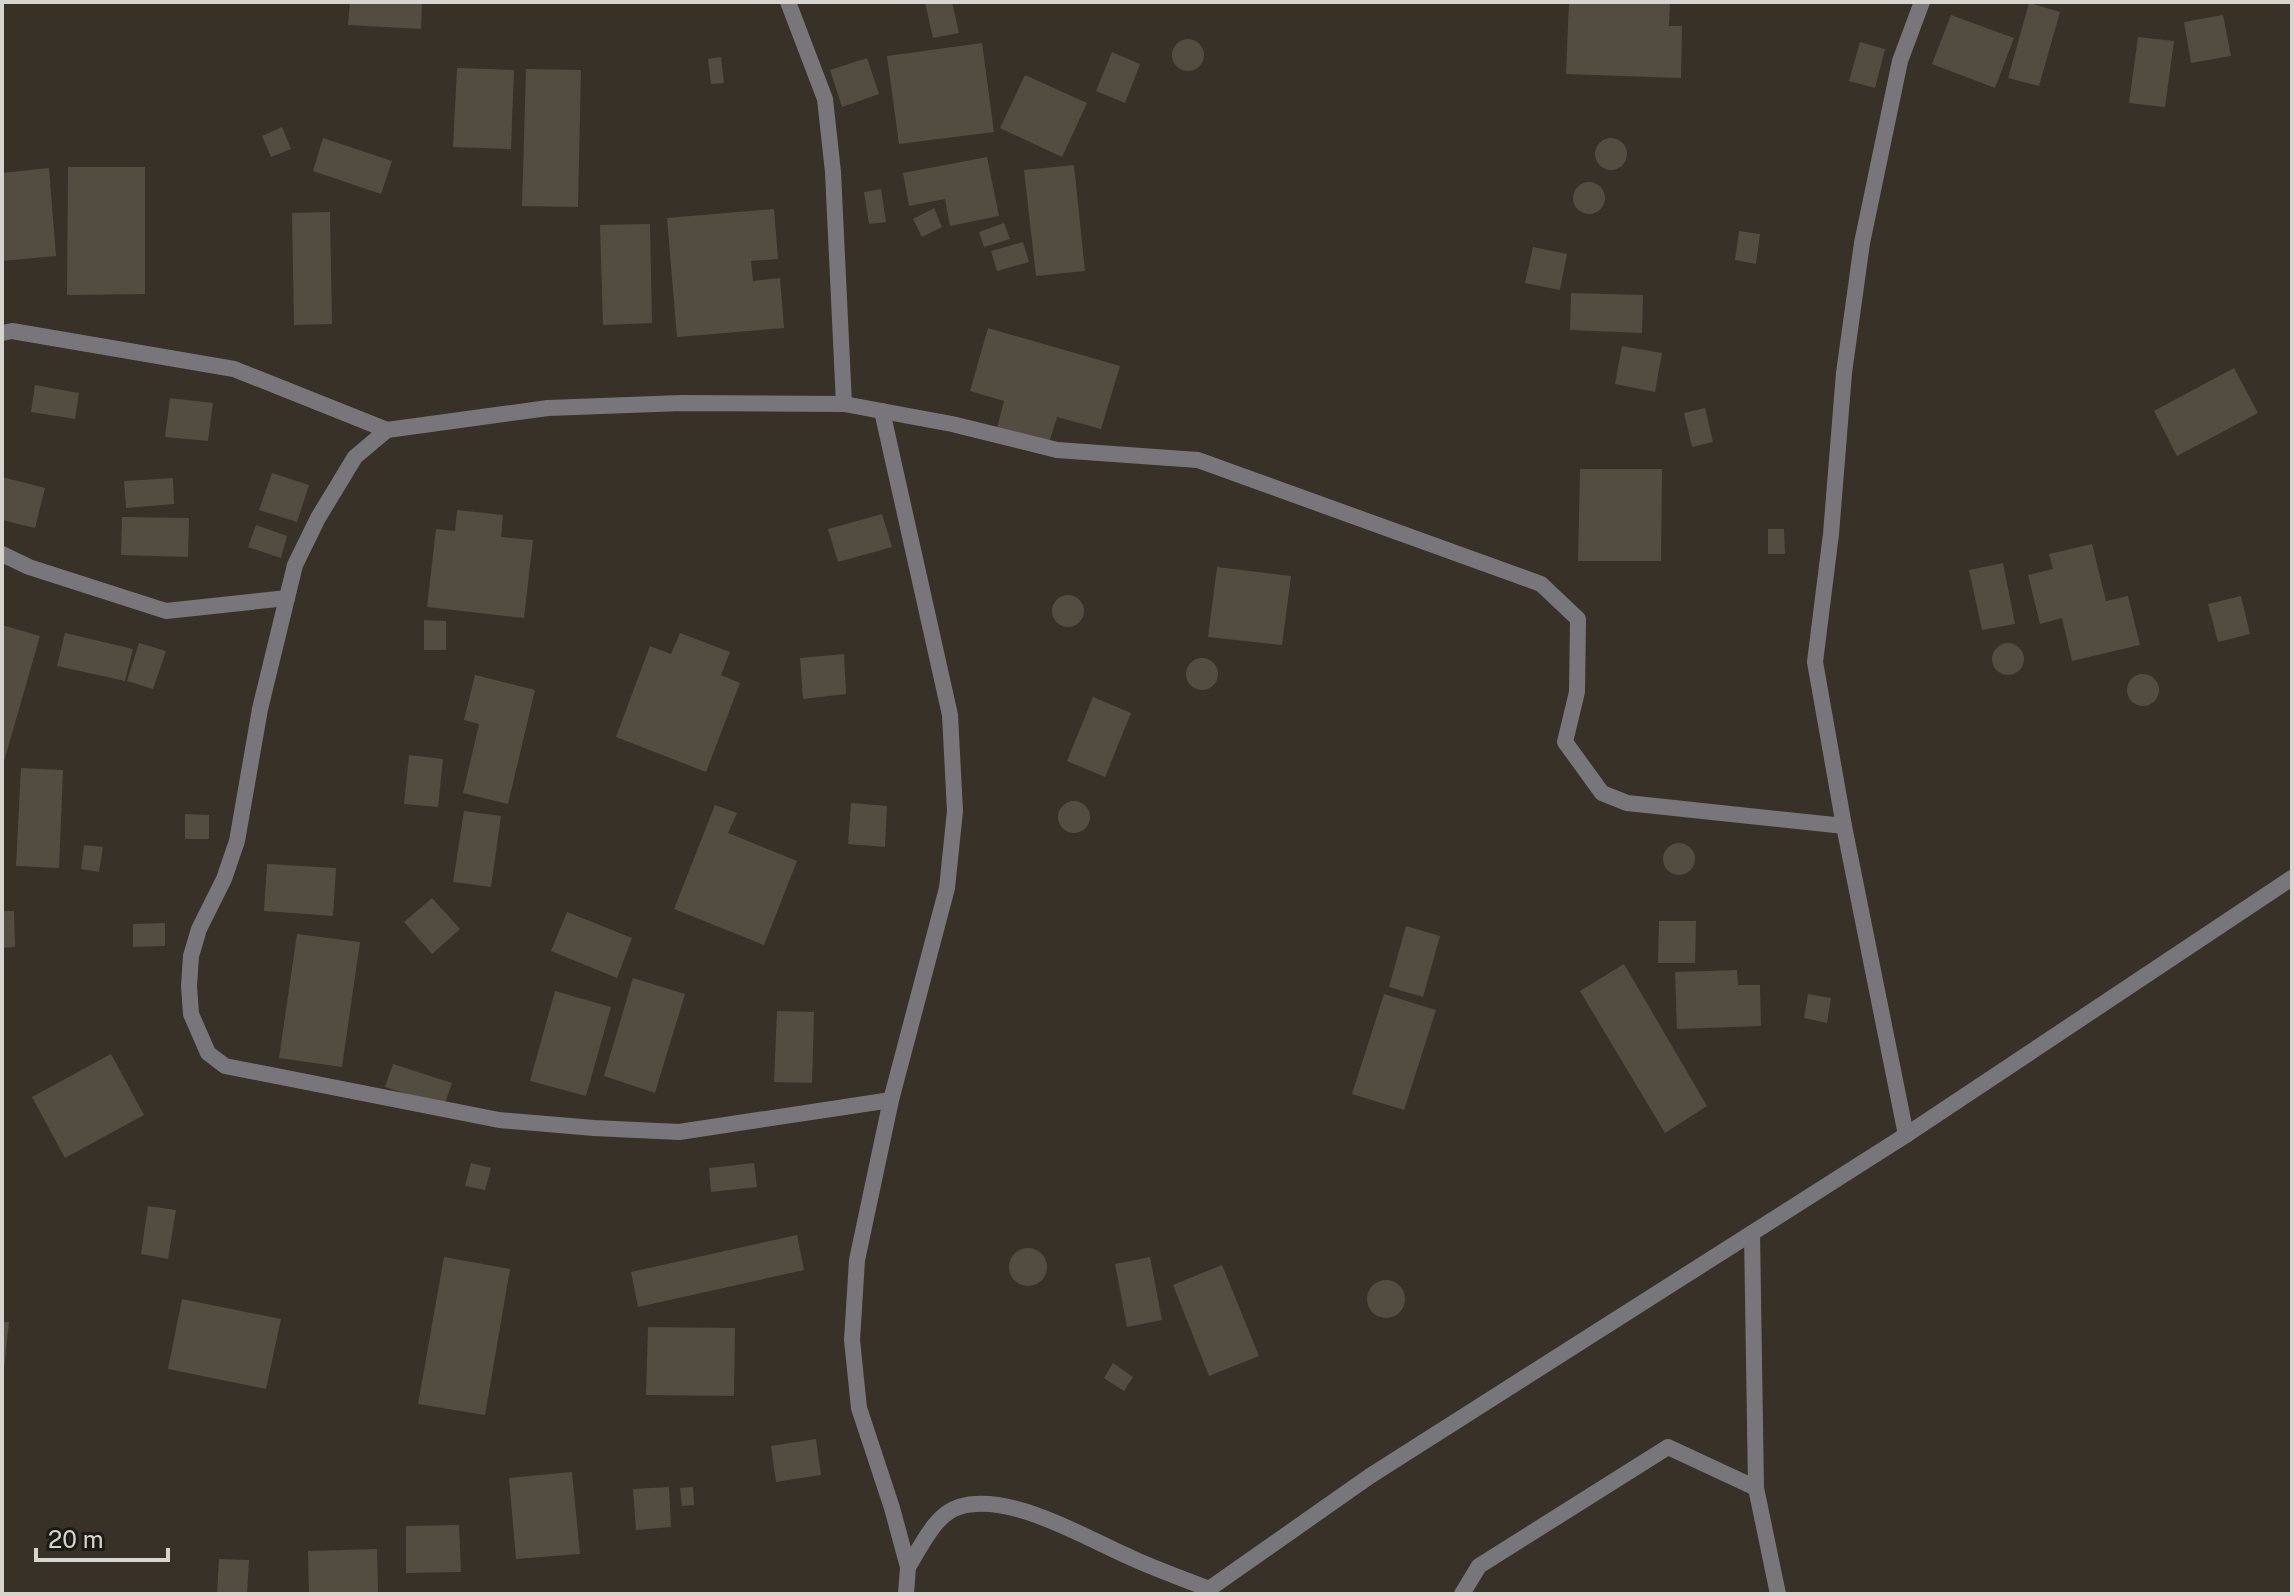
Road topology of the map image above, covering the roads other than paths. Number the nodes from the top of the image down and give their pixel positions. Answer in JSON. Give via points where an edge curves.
{"nodes":[{"id":1,"x":788,"y":2,"type":"edge"},
{"id":2,"x":1922,"y":2,"type":"edge"},
{"id":3,"x":2,"y":333,"type":"edge"},
{"id":4,"x":844,"y":404,"type":"junction"},
{"id":5,"x":882,"y":411,"type":"junction"},
{"id":6,"x":387,"y":430,"type":"junction"},
{"id":7,"x":2,"y":554,"type":"edge"},
{"id":8,"x":287,"y":598,"type":"junction"},
{"id":9,"x":1844,"y":826,"type":"junction"},
{"id":10,"x":2292,"y":878,"type":"edge"},
{"id":11,"x":891,"y":1100,"type":"junction"},
{"id":12,"x":1906,"y":1135,"type":"junction"},
{"id":13,"x":1752,"y":1233,"type":"junction"},
{"id":14,"x":1756,"y":1488,"type":"junction"},
{"id":15,"x":908,"y":1567,"type":"junction"},
{"id":16,"x":1208,"y":1591,"type":"edge"},
{"id":17,"x":906,"y":1594,"type":"edge"},
{"id":18,"x":1462,"y":1594,"type":"edge"},
{"id":19,"x":1778,"y":1594,"type":"edge"}],
"edges":[{"from":1,"to":4,"type":"street","via":[[825,99]]},
{"from":2,"to":9,"type":"street","via":[[1900,61],[1862,243],[1815,662]]},
{"from":3,"to":6,"type":"street","via":[[234,369]]},
{"from":4,"to":5,"type":"street"},
{"from":4,"to":6,"type":"street","via":[[548,408]]},
{"from":5,"to":9,"type":"street","via":[[1057,450],[1198,460],[1541,584],[1578,619],[1577,692],[1565,742],[1602,793],[1627,803]]},
{"from":5,"to":11,"type":"street","via":[[950,715],[955,811],[947,888]]},
{"from":6,"to":8,"type":"street","via":[[355,457],[318,518],[295,565]]},
{"from":7,"to":8,"type":"street","via":[[166,611]]},
{"from":8,"to":11,"type":"street","via":[[260,709],[237,841],[191,956],[191,1014],[208,1053],[225,1066],[335,1089],[499,1120],[594,1128],[679,1132]]},
{"from":9,"to":12,"type":"street"},
{"from":10,"to":12,"type":"street"},
{"from":11,"to":15,"type":"street","via":[[857,1260],[852,1340],[859,1408]]},
{"from":12,"to":13,"type":"street"},
{"from":13,"to":14,"type":"street"},
{"from":13,"to":16,"type":"street","via":[[1370,1476]]},
{"from":14,"to":18,"type":"street","via":[[1668,1447],[1479,1566]]},
{"from":14,"to":19,"type":"street"},
{"from":15,"to":16,"type":"street","via":[[943,1515],[958,1507],[1004,1506]]},
{"from":15,"to":17,"type":"street"}]}
